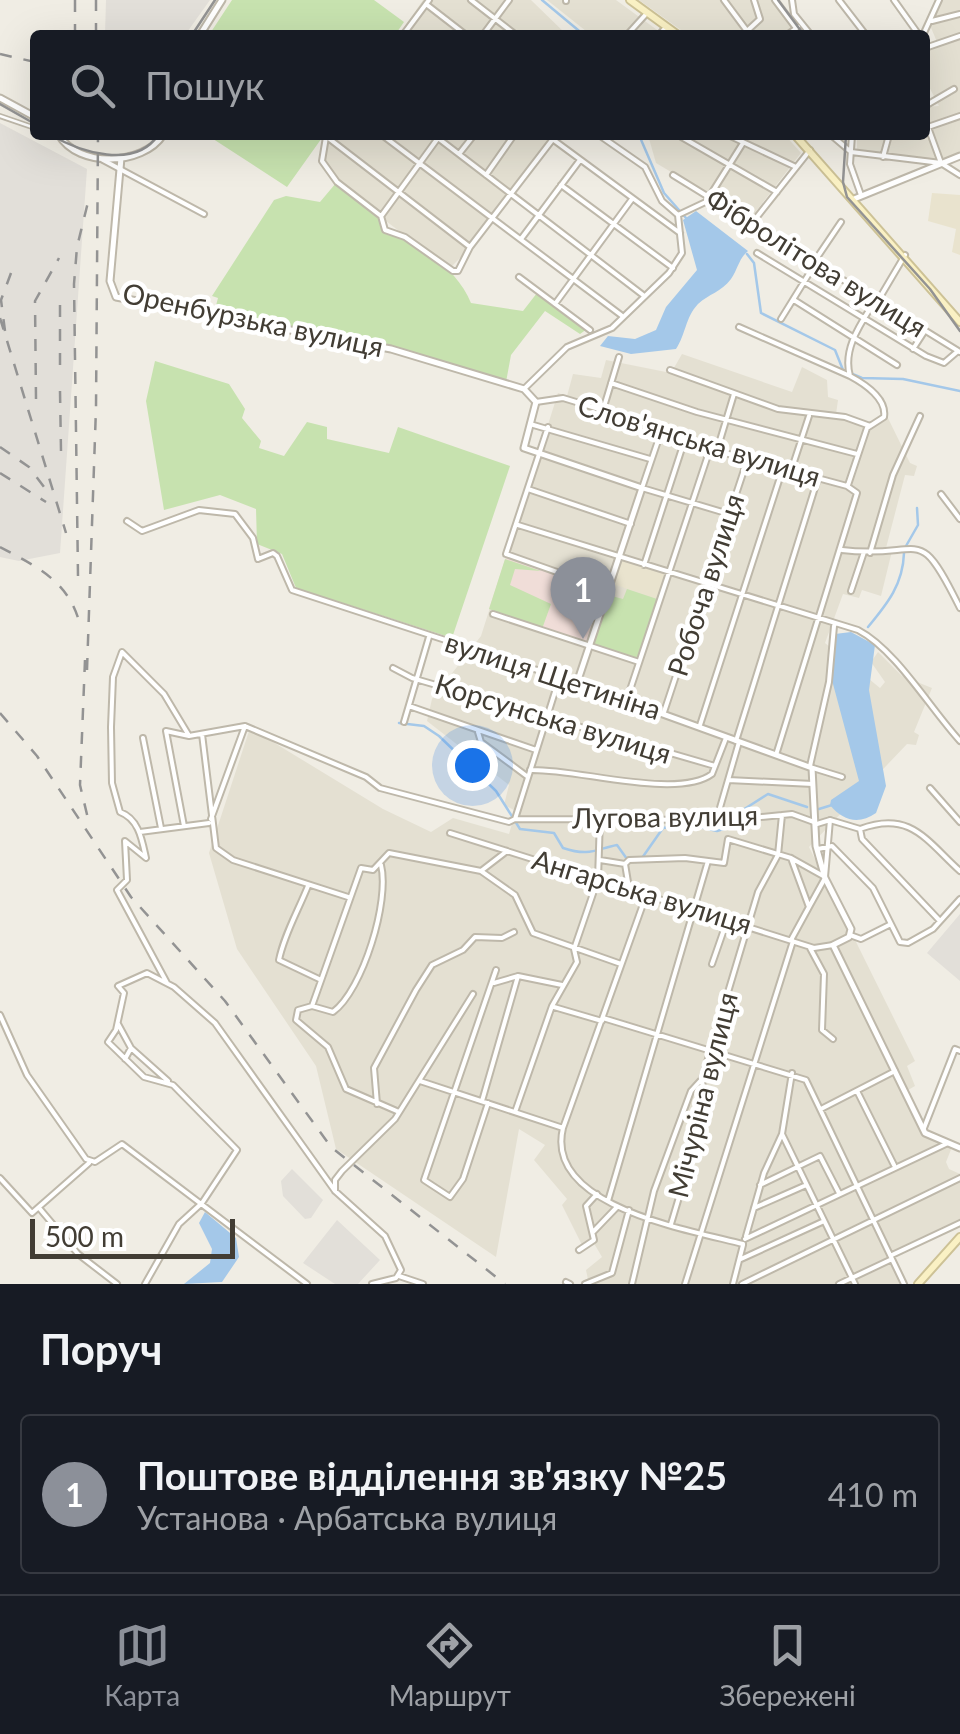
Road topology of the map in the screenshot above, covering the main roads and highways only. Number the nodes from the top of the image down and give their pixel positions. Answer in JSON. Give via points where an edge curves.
{"nodes":[{"id":1,"x":630,"y":0,"type":"edge"},
{"id":2,"x":670,"y":30,"type":"edge"},
{"id":3,"x":800,"y":140,"type":"edge"},
{"id":4,"x":960,"y":322,"type":"edge"},
{"id":5,"x":960,"y":1240,"type":"edge"},
{"id":6,"x":921,"y":1284,"type":"edge"}],
"edges":[{"from":1,"to":2,"type":"main road"},
{"from":3,"to":4,"type":"main road","via":[[858,197]]},
{"from":5,"to":6,"type":"main road"}]}
